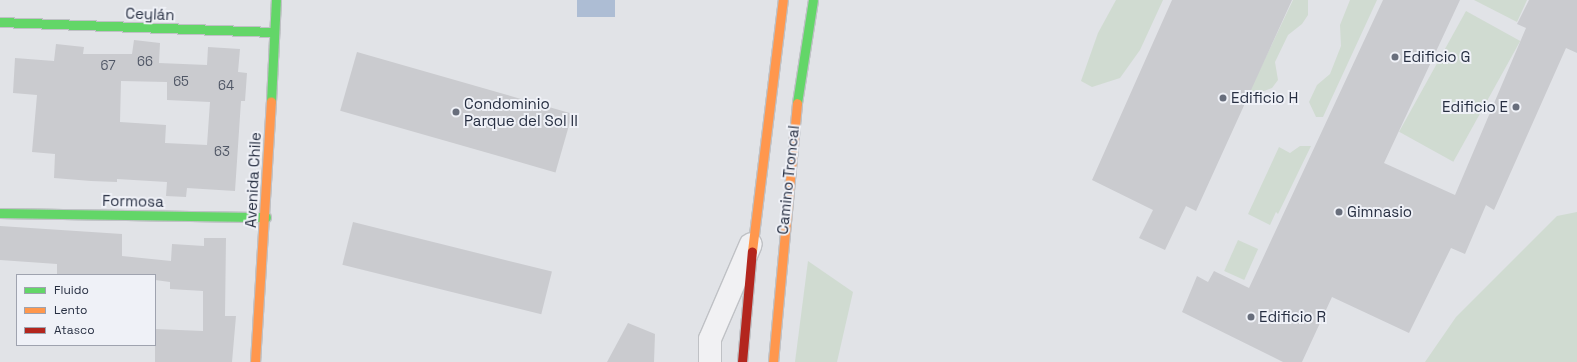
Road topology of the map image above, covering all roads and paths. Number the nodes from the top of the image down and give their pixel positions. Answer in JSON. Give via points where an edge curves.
{"nodes":[{"id":1,"x":276,"y":0,"type":"edge"},
{"id":2,"x":783,"y":0,"type":"edge"},
{"id":3,"x":813,"y":0,"type":"edge"},
{"id":4,"x":0,"y":22,"type":"edge"},
{"id":5,"x":274,"y":32,"type":"junction"},
{"id":6,"x":0,"y":213,"type":"edge"},
{"id":7,"x":266,"y":217,"type":"junction"},
{"id":8,"x":752,"y":242,"type":"junction"},
{"id":9,"x":255,"y":362,"type":"edge"},
{"id":10,"x":710,"y":362,"type":"edge"},
{"id":11,"x":742,"y":362,"type":"edge"},
{"id":12,"x":773,"y":362,"type":"edge"}],
"edges":[{"from":1,"to":5,"type":"street","name":"Avenida Chile"},
{"from":2,"to":8,"type":"street","name":"Camino Troncal"},
{"from":3,"to":12,"type":"street","name":"Camino Troncal","via":[[792,132]]},
{"from":4,"to":5,"type":"street","name":"Ceylán"},
{"from":5,"to":7,"type":"street","name":"Avenida Chile"},
{"from":6,"to":7,"type":"street","name":"Formosa"},
{"from":7,"to":9,"type":"street","name":"Avenida Chile"},
{"from":8,"to":10,"type":"street","name":"Camino Troncal","via":[[710,339]]},
{"from":8,"to":11,"type":"street","name":"Camino Troncal"}]}
